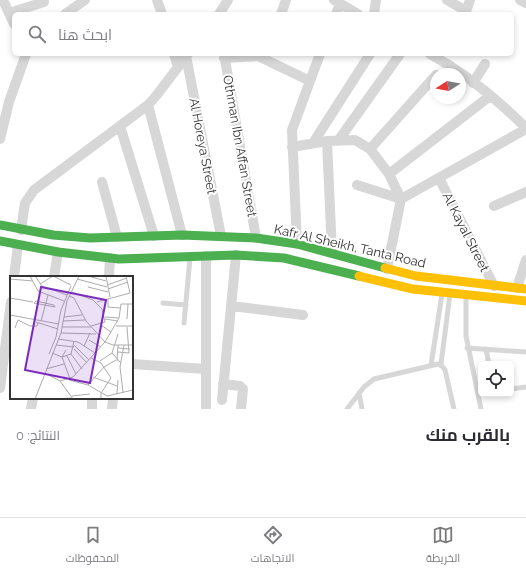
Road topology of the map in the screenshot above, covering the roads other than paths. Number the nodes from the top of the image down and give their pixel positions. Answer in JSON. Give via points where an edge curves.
{"nodes":[{"id":1,"x":85,"y":0,"type":"edge"},
{"id":2,"x":228,"y":0,"type":"edge"},
{"id":3,"x":286,"y":0,"type":"edge"},
{"id":4,"x":376,"y":0,"type":"edge"},
{"id":5,"x":447,"y":0,"type":"edge"},
{"id":6,"x":470,"y":0,"type":"edge"},
{"id":7,"x":520,"y":0,"type":"edge"},
{"id":8,"x":336,"y":1,"type":"edge"},
{"id":9,"x":2,"y":2,"type":"edge"},
{"id":10,"x":44,"y":2,"type":"dead end"},
{"id":11,"x":526,"y":2,"type":"edge"},
{"id":12,"x":12,"y":12,"type":"edge"},
{"id":13,"x":12,"y":12,"type":"edge"},
{"id":14,"x":68,"y":12,"type":"edge"},
{"id":15,"x":220,"y":12,"type":"edge"},
{"id":16,"x":282,"y":12,"type":"edge"},
{"id":17,"x":336,"y":12,"type":"edge"},
{"id":18,"x":355,"y":12,"type":"edge"},
{"id":19,"x":374,"y":12,"type":"edge"},
{"id":20,"x":466,"y":12,"type":"edge"},
{"id":21,"x":9,"y":13,"type":"junction"},
{"id":22,"x":12,"y":20,"type":"edge"},
{"id":23,"x":25,"y":56,"type":"edge"},
{"id":24,"x":175,"y":56,"type":"edge"},
{"id":25,"x":186,"y":56,"type":"edge"},
{"id":26,"x":187,"y":56,"type":"edge"},
{"id":27,"x":224,"y":56,"type":"edge"},
{"id":28,"x":265,"y":56,"type":"edge"},
{"id":29,"x":319,"y":56,"type":"edge"},
{"id":30,"x":369,"y":56,"type":"edge"},
{"id":31,"x":398,"y":56,"type":"edge"},
{"id":32,"x":434,"y":56,"type":"edge"},
{"id":33,"x":447,"y":63,"type":"junction"},
{"id":34,"x":485,"y":64,"type":"dead end"},
{"id":35,"x":178,"y":67,"type":"junction"},
{"id":36,"x":442,"y":68,"type":"edge"},
{"id":37,"x":310,"y":81,"type":"junction"},
{"id":38,"x":430,"y":81,"type":"edge"},
{"id":39,"x":473,"y":83,"type":"junction"},
{"id":40,"x":490,"y":96,"type":"junction"},
{"id":41,"x":148,"y":105,"type":"junction"},
{"id":42,"x":120,"y":126,"type":"junction"},
{"id":43,"x":526,"y":129,"type":"edge"},
{"id":44,"x":0,"y":139,"type":"edge"},
{"id":45,"x":332,"y":141,"type":"junction"},
{"id":46,"x":313,"y":143,"type":"junction"},
{"id":47,"x":292,"y":147,"type":"junction"},
{"id":48,"x":370,"y":149,"type":"junction"},
{"id":49,"x":389,"y":174,"type":"junction"},
{"id":50,"x":439,"y":178,"type":"junction"},
{"id":51,"x":102,"y":182,"type":"dead end"},
{"id":52,"x":357,"y":185,"type":"dead end"},
{"id":53,"x":526,"y":192,"type":"edge"},
{"id":54,"x":401,"y":200,"type":"junction"},
{"id":55,"x":494,"y":206,"type":"dead end"},
{"id":56,"x":0,"y":225,"type":"edge"},
{"id":57,"x":21,"y":230,"type":"junction"},
{"id":58,"x":170,"y":235,"type":"junction"},
{"id":59,"x":182,"y":235,"type":"junction"},
{"id":60,"x":154,"y":236,"type":"junction"},
{"id":61,"x":220,"y":236,"type":"junction"},
{"id":62,"x":118,"y":237,"type":"junction"},
{"id":63,"x":256,"y":238,"type":"junction"},
{"id":64,"x":0,"y":241,"type":"edge"},
{"id":65,"x":297,"y":244,"type":"junction"},
{"id":66,"x":18,"y":245,"type":"junction"},
{"id":67,"x":58,"y":252,"type":"junction"},
{"id":68,"x":332,"y":253,"type":"junction"},
{"id":69,"x":236,"y":255,"type":"junction"},
{"id":70,"x":206,"y":256,"type":"junction"},
{"id":71,"x":171,"y":257,"type":"junction"},
{"id":72,"x":190,"y":257,"type":"junction"},
{"id":73,"x":114,"y":258,"type":"junction"},
{"id":74,"x":526,"y":260,"type":"edge"},
{"id":75,"x":387,"y":269,"type":"junction"},
{"id":76,"x":14,"y":276,"type":"edge"},
{"id":77,"x":54,"y":276,"type":"edge"},
{"id":78,"x":109,"y":276,"type":"edge"},
{"id":79,"x":494,"y":286,"type":"junction"},
{"id":80,"x":522,"y":289,"type":"edge"},
{"id":81,"x":446,"y":293,"type":"junction"},
{"id":82,"x":466,"y":295,"type":"junction"},
{"id":83,"x":526,"y":301,"type":"edge"},
{"id":84,"x":163,"y":303,"type":"dead end"},
{"id":85,"x":186,"y":305,"type":"junction"},
{"id":86,"x":232,"y":306,"type":"junction"},
{"id":87,"x":10,"y":310,"type":"edge"},
{"id":88,"x":303,"y":315,"type":"dead end"},
{"id":89,"x":184,"y":322,"type":"dead end"},
{"id":90,"x":467,"y":348,"type":"junction"},
{"id":91,"x":486,"y":349,"type":"junction"},
{"id":92,"x":526,"y":352,"type":"edge"},
{"id":93,"x":488,"y":361,"type":"edge"},
{"id":94,"x":133,"y":364,"type":"edge"},
{"id":95,"x":440,"y":364,"type":"junction"},
{"id":96,"x":431,"y":365,"type":"junction"},
{"id":97,"x":206,"y":369,"type":"junction"},
{"id":98,"x":223,"y":384,"type":"junction"},
{"id":99,"x":526,"y":387,"type":"edge"},
{"id":100,"x":0,"y":388,"type":"edge"},
{"id":101,"x":514,"y":389,"type":"edge"},
{"id":102,"x":359,"y":393,"type":"junction"},
{"id":103,"x":33,"y":399,"type":"edge"},
{"id":104,"x":113,"y":399,"type":"edge"},
{"id":105,"x":222,"y":400,"type":"dead end"},
{"id":106,"x":31,"y":409,"type":"edge"},
{"id":107,"x":112,"y":409,"type":"edge"},
{"id":108,"x":206,"y":409,"type":"edge"},
{"id":109,"x":241,"y":409,"type":"edge"},
{"id":110,"x":347,"y":409,"type":"edge"},
{"id":111,"x":362,"y":409,"type":"edge"},
{"id":112,"x":454,"y":409,"type":"edge"},
{"id":113,"x":481,"y":409,"type":"edge"}],
"edges":[{"from":1,"to":14,"type":"street"},
{"from":2,"to":15,"type":"street"},
{"from":3,"to":16,"type":"street"},
{"from":4,"to":19,"type":"street"},
{"from":5,"to":20,"type":"street"},
{"from":6,"to":20,"type":"street"},
{"from":7,"to":11,"type":"street"},
{"from":8,"to":17,"type":"street"},
{"from":8,"to":18,"type":"street"},
{"from":9,"to":21,"type":"street"},
{"from":10,"to":13,"type":"street"},
{"from":12,"to":21,"type":"street"},
{"from":21,"to":22,"type":"street"},
{"from":23,"to":44,"type":"street","via":[[9,102]]},
{"from":24,"to":35,"type":"street"},
{"from":25,"to":35,"type":"street"},
{"from":26,"to":61,"type":"street","name":"Al Horeya Street"},
{"from":27,"to":63,"type":"street","name":"Othman Ibn Affan Street"},
{"from":28,"to":37,"type":"street"},
{"from":29,"to":37,"type":"street"},
{"from":30,"to":46,"type":"street"},
{"from":31,"to":45,"type":"street"},
{"from":32,"to":33,"type":"street"},
{"from":33,"to":36,"type":"street"},
{"from":33,"to":39,"type":"street"},
{"from":34,"to":39,"type":"street"},
{"from":35,"to":41,"type":"street"},
{"from":37,"to":47,"type":"street","via":[[293,123]]},
{"from":38,"to":48,"type":"street"},
{"from":39,"to":40,"type":"street"},
{"from":40,"to":43,"type":"street","via":[[508,109]]},
{"from":40,"to":49,"type":"street"},
{"from":41,"to":42,"type":"street"},
{"from":41,"to":59,"type":"street"},
{"from":42,"to":57,"type":"street","via":[[34,190],[25,203]]},
{"from":42,"to":60,"type":"street"},
{"from":43,"to":50,"type":"street"},
{"from":45,"to":46,"type":"street"},
{"from":45,"to":48,"type":"street","via":[[358,140]]},
{"from":45,"to":68,"type":"street"},
{"from":46,"to":47,"type":"street"},
{"from":47,"to":65,"type":"street"},
{"from":48,"to":49,"type":"street"},
{"from":49,"to":54,"type":"street"},
{"from":50,"to":54,"type":"street"},
{"from":50,"to":79,"type":"street","name":"Al Kayal Street"},
{"from":51,"to":62,"type":"street"},
{"from":52,"to":54,"type":"street"},
{"from":53,"to":55,"type":"street"},
{"from":54,"to":75,"type":"street"},
{"from":56,"to":57,"type":"main road","name":"Kafr Al Sheikh, Tanta Road"},
{"from":57,"to":62,"type":"main road","name":"Kafr Al Sheikh, Tanta Road","via":[[75,237]]},
{"from":58,"to":59,"type":"main road","name":"Kafr Al Sheikh, Tanta Road"},
{"from":58,"to":60,"type":"main road","name":"Kafr Al Sheikh, Tanta Road"},
{"from":58,"to":71,"type":"main road","via":[[165,246]]},
{"from":59,"to":61,"type":"main road","name":"Kafr Al Sheikh, Tanta Road"},
{"from":60,"to":62,"type":"main road","name":"Kafr Al Sheikh, Tanta Road"},
{"from":61,"to":63,"type":"main road","name":"Kafr Al Sheikh, Tanta Road"},
{"from":62,"to":73,"type":"main road","via":[[126,248]]},
{"from":63,"to":65,"type":"main road","name":"Kafr Al Sheikh, Tanta Road"},
{"from":64,"to":66,"type":"main road","name":"Kafr Al Sheikh, Tanta Road"},
{"from":65,"to":68,"type":"main road","name":"Kafr Al Sheikh, Tanta Road"},
{"from":66,"to":67,"type":"main road","name":"Kafr Al Sheikh, Tanta Road"},
{"from":66,"to":76,"type":"street"},
{"from":67,"to":73,"type":"main road","name":"Kafr Al Sheikh, Tanta Road"},
{"from":67,"to":77,"type":"street"},
{"from":68,"to":75,"type":"main road","name":"Kafr Al Sheikh, Tanta Road"},
{"from":69,"to":70,"type":"main road","name":"Kafr Al Sheikh, Tanta Road"},
{"from":69,"to":81,"type":"main road","name":"Kafr Al Sheikh, Tanta Road","via":[[284,258],[379,282]]},
{"from":69,"to":86,"type":"street"},
{"from":70,"to":72,"type":"main road","name":"Kafr Al Sheikh, Tanta Road"},
{"from":70,"to":97,"type":"street"},
{"from":71,"to":72,"type":"main road","name":"Kafr Al Sheikh, Tanta Road"},
{"from":71,"to":73,"type":"main road","name":"Kafr Al Sheikh, Tanta Road"},
{"from":72,"to":85,"type":"lane"},
{"from":73,"to":78,"type":"street"},
{"from":74,"to":80,"type":"street"},
{"from":75,"to":79,"type":"main road","name":"Kafr Al Sheikh, Tanta Road","via":[[416,276]]},
{"from":79,"to":80,"type":"main road","name":"Kafr Al Sheikh, Tanta Road"},
{"from":81,"to":82,"type":"main road","name":"Kafr Al Sheikh, Tanta Road"},
{"from":81,"to":95,"type":"lane"},
{"from":81,"to":96,"type":"lane"},
{"from":82,"to":83,"type":"main road","name":"Kafr Al Sheikh, Tanta Road"},
{"from":82,"to":90,"type":"lane"},
{"from":84,"to":85,"type":"lane"},
{"from":85,"to":89,"type":"lane"},
{"from":86,"to":88,"type":"street"},
{"from":86,"to":98,"type":"street"},
{"from":87,"to":100,"type":"street"},
{"from":90,"to":91,"type":"lane"},
{"from":90,"to":113,"type":"lane"},
{"from":91,"to":92,"type":"lane"},
{"from":91,"to":93,"type":"lane"},
{"from":94,"to":97,"type":"street"},
{"from":95,"to":96,"type":"lane"},
{"from":95,"to":112,"type":"lane","via":[[445,370]]},
{"from":96,"to":102,"type":"lane","via":[[374,379]]},
{"from":97,"to":108,"type":"street"},
{"from":98,"to":105,"type":"street"},
{"from":98,"to":109,"type":"street","via":[[242,387],[244,393]]},
{"from":99,"to":101,"type":"lane"},
{"from":102,"to":110,"type":"lane"},
{"from":102,"to":111,"type":"lane"},
{"from":103,"to":106,"type":"street"},
{"from":104,"to":107,"type":"street"}]}
